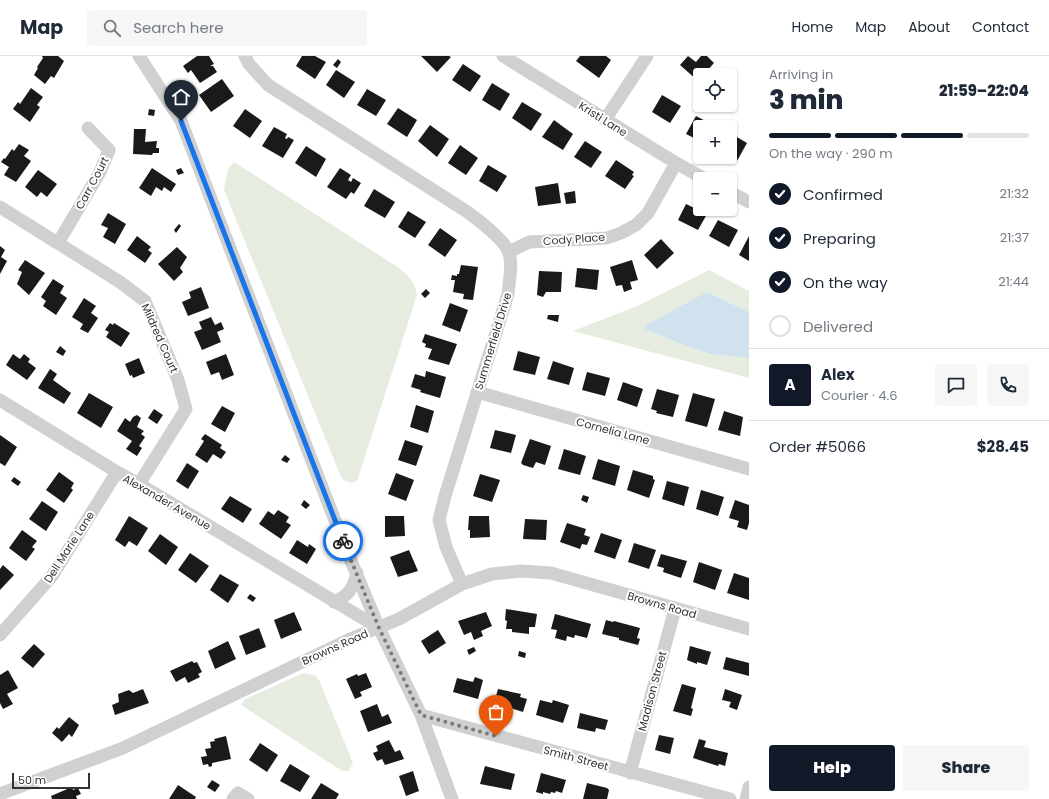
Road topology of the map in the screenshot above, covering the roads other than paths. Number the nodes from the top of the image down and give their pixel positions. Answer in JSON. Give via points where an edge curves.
{"nodes":[{"id":1,"x":139,"y":56,"type":"edge"},
{"id":2,"x":245,"y":56,"type":"edge"},
{"id":3,"x":503,"y":56,"type":"edge"},
{"id":4,"x":647,"y":56,"type":"edge"},
{"id":5,"x":605,"y":120,"type":"junction"},
{"id":6,"x":88,"y":128,"type":"dead end"},
{"id":7,"x":676,"y":163,"type":"junction"},
{"id":8,"x":693,"y":172,"type":"edge"},
{"id":9,"x":737,"y":196,"type":"edge"},
{"id":10,"x":749,"y":202,"type":"edge"},
{"id":11,"x":0,"y":207,"type":"edge"},
{"id":12,"x":58,"y":243,"type":"junction"},
{"id":13,"x":509,"y":252,"type":"junction"},
{"id":14,"x":477,"y":392,"type":"junction"},
{"id":15,"x":0,"y":400,"type":"edge"},
{"id":16,"x":749,"y":469,"type":"edge"},
{"id":17,"x":117,"y":472,"type":"junction"},
{"id":18,"x":139,"y":484,"type":"junction"},
{"id":19,"x":357,"y":573,"type":"junction"},
{"id":20,"x":462,"y":584,"type":"junction"},
{"id":21,"x":334,"y":602,"type":"junction"},
{"id":22,"x":674,"y":609,"type":"junction"},
{"id":23,"x":379,"y":628,"type":"junction"},
{"id":24,"x":749,"y":629,"type":"edge"},
{"id":25,"x":0,"y":635,"type":"edge"},
{"id":26,"x":421,"y":715,"type":"junction"},
{"id":27,"x":630,"y":773,"type":"junction"},
{"id":28,"x":749,"y":787,"type":"edge"},
{"id":29,"x":0,"y":794,"type":"edge"},
{"id":30,"x":452,"y":799,"type":"edge"},
{"id":31,"x":730,"y":799,"type":"edge"},
{"id":32,"x":746,"y":799,"type":"edge"}],
"edges":[{"from":1,"to":19,"type":"street","via":[[181,121]]},
{"from":2,"to":13,"type":"street","via":[[268,85],[466,211],[488,227]]},
{"from":3,"to":5,"type":"street","name":"Kristi Lane"},
{"from":4,"to":5,"type":"street"},
{"from":5,"to":7,"type":"street","name":"Kristi Lane"},
{"from":6,"to":12,"type":"street","name":"Carr Court","via":[[109,150],[100,172]]},
{"from":7,"to":8,"type":"street","name":"Kristi Lane"},
{"from":7,"to":13,"type":"street","name":"Cody Place","via":[[648,213],[636,225],[621,233],[607,238],[529,242]]},
{"from":9,"to":10,"type":"street"},
{"from":11,"to":12,"type":"street","name":"Mildred Court"},
{"from":12,"to":18,"type":"street","name":"Mildred Court","via":[[145,301],[178,380],[186,409]]},
{"from":13,"to":14,"type":"street","name":"Summerfield Drive","via":[[508,294]]},
{"from":14,"to":16,"type":"street","name":"Cornelia Lane"},
{"from":14,"to":20,"type":"street","name":"Summerfield Drive","via":[[439,520],[446,547]]},
{"from":15,"to":17,"type":"street","name":"Alexander Avenue"},
{"from":17,"to":18,"type":"street","name":"Alexander Avenue"},
{"from":17,"to":25,"type":"street","name":"Dell Marie Lane","via":[[52,576]]},
{"from":18,"to":21,"type":"street","name":"Alexander Avenue"},
{"from":19,"to":21,"type":"street","via":[[352,589],[345,597]]},
{"from":19,"to":23,"type":"street"},
{"from":20,"to":22,"type":"street","name":"Browns Road","via":[[492,574],[521,571],[550,573]]},
{"from":20,"to":23,"type":"street","name":"Browns Road"},
{"from":21,"to":23,"type":"street","name":"Alexander Avenue"},
{"from":22,"to":24,"type":"street","name":"Browns Road"},
{"from":22,"to":27,"type":"street","name":"Madison Street"},
{"from":23,"to":26,"type":"street"},
{"from":23,"to":29,"type":"street","name":"Browns Road","via":[[348,640],[123,748]]},
{"from":26,"to":27,"type":"street","name":"Smith Street"},
{"from":26,"to":30,"type":"street"},
{"from":27,"to":31,"type":"street","name":"Smith Street"},
{"from":28,"to":32,"type":"street"}]}
